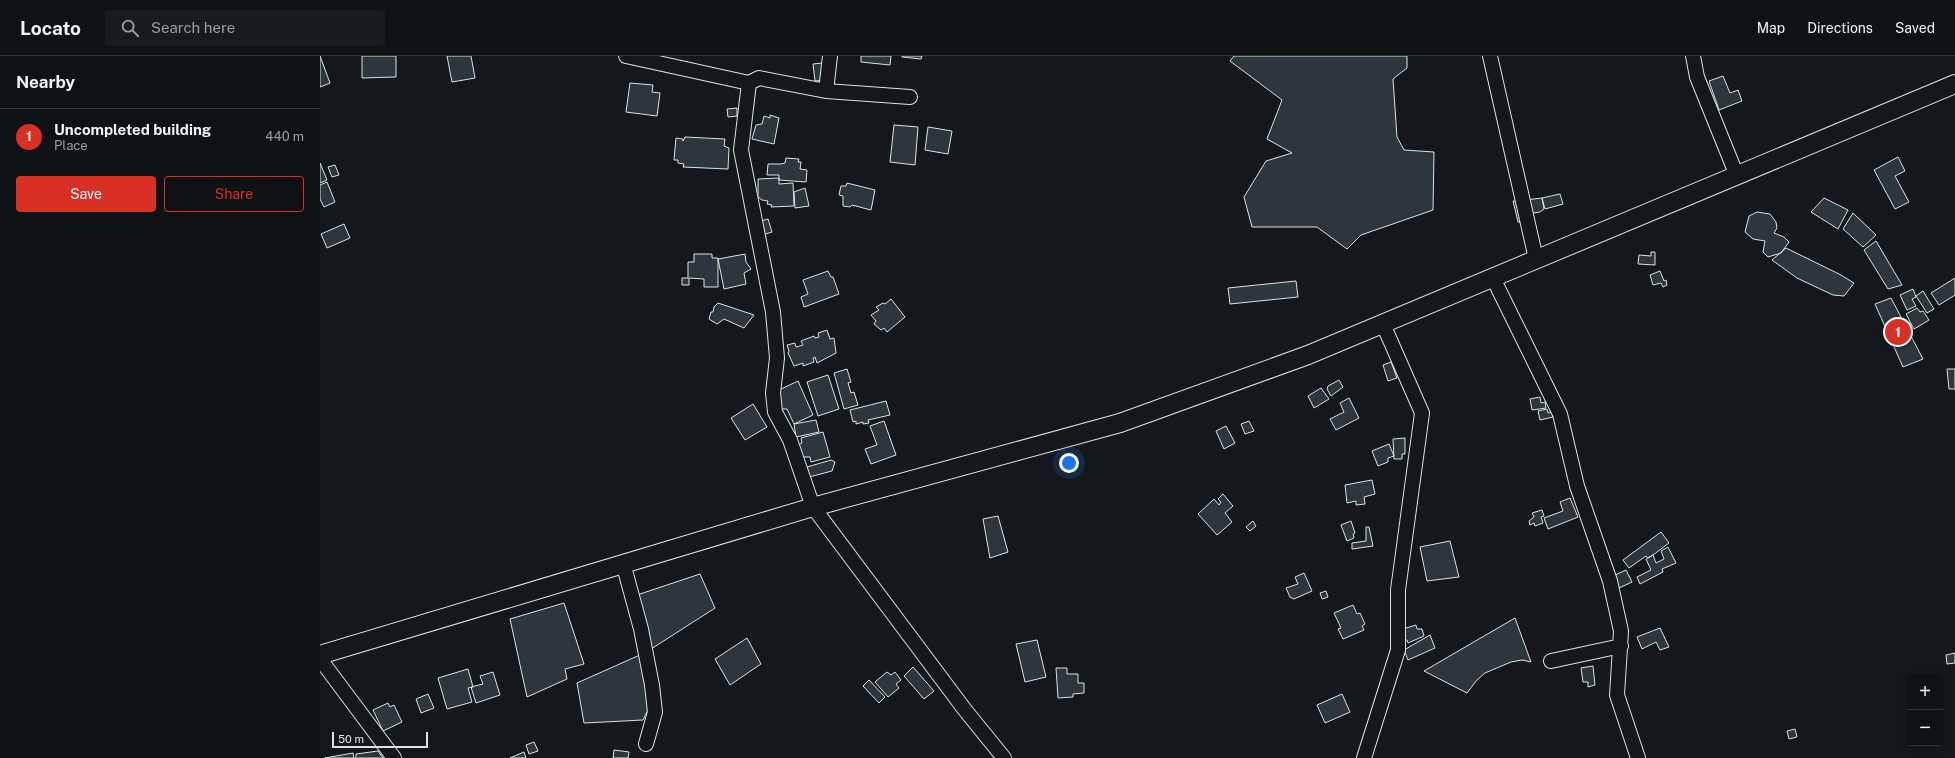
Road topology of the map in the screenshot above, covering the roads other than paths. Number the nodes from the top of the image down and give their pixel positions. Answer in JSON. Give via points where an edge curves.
{"nodes":[{"id":1,"x":626,"y":56,"type":"edge"},
{"id":2,"x":830,"y":56,"type":"edge"},
{"id":3,"x":1490,"y":56,"type":"edge"},
{"id":4,"x":1693,"y":56,"type":"edge"},
{"id":5,"x":749,"y":83,"type":"junction"},
{"id":6,"x":1955,"y":84,"type":"edge"},
{"id":7,"x":826,"y":91,"type":"junction"},
{"id":8,"x":910,"y":97,"type":"dead end"},
{"id":9,"x":1737,"y":176,"type":"junction"},
{"id":10,"x":1536,"y":259,"type":"junction"},
{"id":11,"x":1493,"y":278,"type":"junction"},
{"id":12,"x":1383,"y":324,"type":"junction"},
{"id":13,"x":813,"y":507,"type":"junction"},
{"id":14,"x":623,"y":563,"type":"junction"},
{"id":15,"x":1621,"y":646,"type":"junction"},
{"id":16,"x":320,"y":655,"type":"edge"},
{"id":17,"x":320,"y":659,"type":"edge"},
{"id":18,"x":1551,"y":661,"type":"dead end"},
{"id":19,"x":646,"y":744,"type":"dead end"},
{"id":20,"x":394,"y":758,"type":"edge"},
{"id":21,"x":1004,"y":758,"type":"edge"},
{"id":22,"x":1364,"y":758,"type":"edge"},
{"id":23,"x":1638,"y":758,"type":"edge"}],
"edges":[{"from":1,"to":5,"type":"street"},
{"from":2,"to":7,"type":"street"},
{"from":3,"to":10,"type":"street"},
{"from":4,"to":9,"type":"street","via":[[1697,77]]},
{"from":5,"to":7,"type":"street","via":[[759,78]]},
{"from":5,"to":13,"type":"street","via":[[741,150],[773,312],[777,358],[773,393],[775,412],[790,440]]},
{"from":6,"to":9,"type":"main road"},
{"from":7,"to":8,"type":"street"},
{"from":9,"to":10,"type":"main road"},
{"from":10,"to":11,"type":"main road"},
{"from":11,"to":12,"type":"main road"},
{"from":11,"to":15,"type":"street","via":[[1560,414],[1577,486],[1610,581],[1621,631]]},
{"from":12,"to":13,"type":"main road","via":[[1308,355],[1120,423]]},
{"from":12,"to":22,"type":"street","via":[[1422,413],[1398,590],[1398,650]]},
{"from":13,"to":14,"type":"main road"},
{"from":13,"to":21,"type":"street"},
{"from":14,"to":16,"type":"main road"},
{"from":14,"to":19,"type":"street","via":[[641,629],[652,685],[655,712]]},
{"from":15,"to":18,"type":"street"},
{"from":15,"to":23,"type":"street","via":[[1617,695]]},
{"from":17,"to":20,"type":"street"}]}
